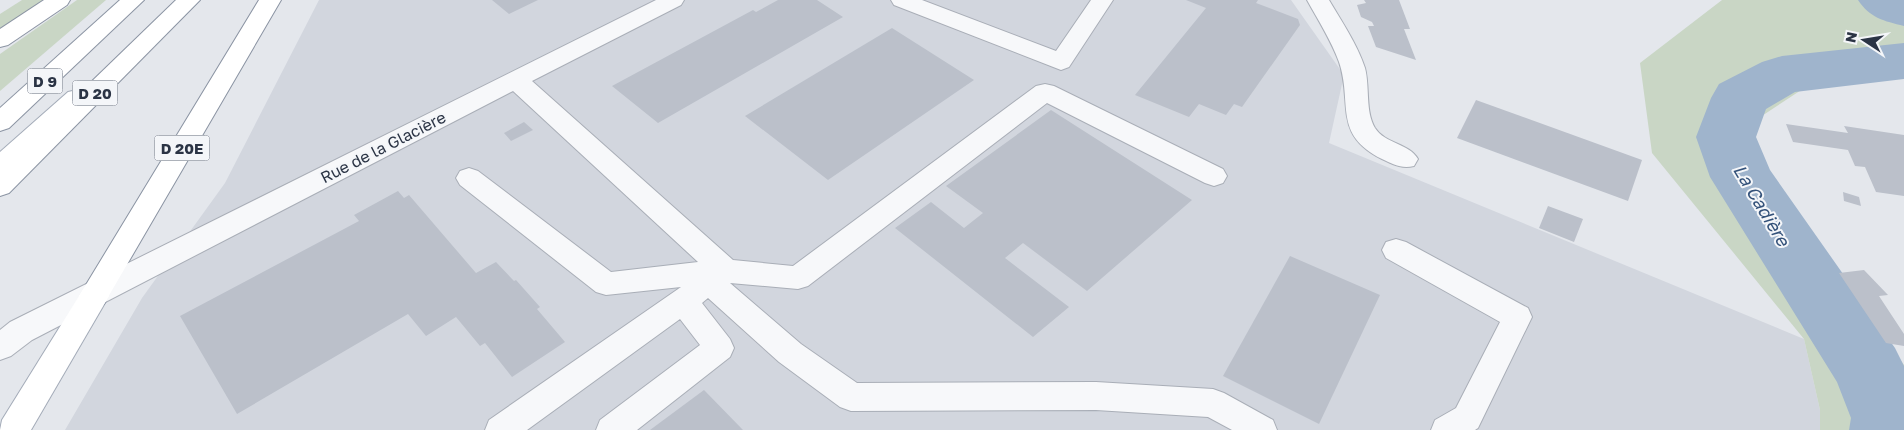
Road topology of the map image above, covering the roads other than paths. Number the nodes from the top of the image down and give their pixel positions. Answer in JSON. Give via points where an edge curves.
{"nodes":[{"id":1,"x":59,"y":0,"type":"edge"},
{"id":2,"x":133,"y":0,"type":"edge"},
{"id":3,"x":187,"y":0,"type":"edge"},
{"id":4,"x":270,"y":0,"type":"edge"},
{"id":5,"x":673,"y":0,"type":"edge"},
{"id":6,"x":902,"y":0,"type":"edge"},
{"id":7,"x":1102,"y":0,"type":"edge"},
{"id":8,"x":1318,"y":0,"type":"edge"},
{"id":9,"x":0,"y":40,"type":"edge"},
{"id":10,"x":516,"y":80,"type":"junction"},
{"id":11,"x":0,"y":122,"type":"edge"},
{"id":12,"x":1404,"y":159,"type":"dead end"},
{"id":13,"x":0,"y":167,"type":"edge"},
{"id":14,"x":1214,"y":176,"type":"dead end"},
{"id":15,"x":469,"y":178,"type":"dead end"},
{"id":16,"x":0,"y":186,"type":"edge"},
{"id":17,"x":1396,"y":250,"type":"dead end"},
{"id":18,"x":717,"y":276,"type":"junction"},
{"id":19,"x":94,"y":296,"type":"junction"},
{"id":20,"x":683,"y":301,"type":"junction"},
{"id":21,"x":0,"y":347,"type":"edge"},
{"id":22,"x":14,"y":430,"type":"edge"},
{"id":23,"x":501,"y":430,"type":"edge"},
{"id":24,"x":612,"y":430,"type":"edge"},
{"id":25,"x":1261,"y":430,"type":"edge"},
{"id":26,"x":1447,"y":430,"type":"edge"}],
"edges":[{"from":1,"to":9,"type":"main road"},
{"from":2,"to":11,"type":"main road","number":"D 9"},
{"from":3,"to":13,"type":"main road","number":"D 9"},
{"from":3,"to":16,"type":"main road","number":"D 20"},
{"from":4,"to":19,"type":"main road","number":"D 20E"},
{"from":5,"to":10,"type":"street","name":"Rue de la Glacière"},
{"from":6,"to":7,"type":"street","via":[[1061,62]]},
{"from":8,"to":12,"type":"street","via":[[1349,57],[1366,134]]},
{"from":10,"to":18,"type":"street"},
{"from":10,"to":19,"type":"street","name":"Rue de la Glacière"},
{"from":14,"to":18,"type":"street","via":[[1045,92],[798,278]]},
{"from":15,"to":18,"type":"street","via":[[606,284]]},
{"from":17,"to":26,"type":"street","via":[[1517,317],[1467,418]]},
{"from":18,"to":20,"type":"street"},
{"from":18,"to":25,"type":"street","via":[[790,353],[851,397],[1096,396],[1213,403]]},
{"from":19,"to":21,"type":"street","name":"Rue de la Glacière","via":[[21,332]]},
{"from":19,"to":22,"type":"main road","number":"D 20E"},
{"from":20,"to":23,"type":"street"},
{"from":20,"to":24,"type":"street","via":[[719,348]]}]}
